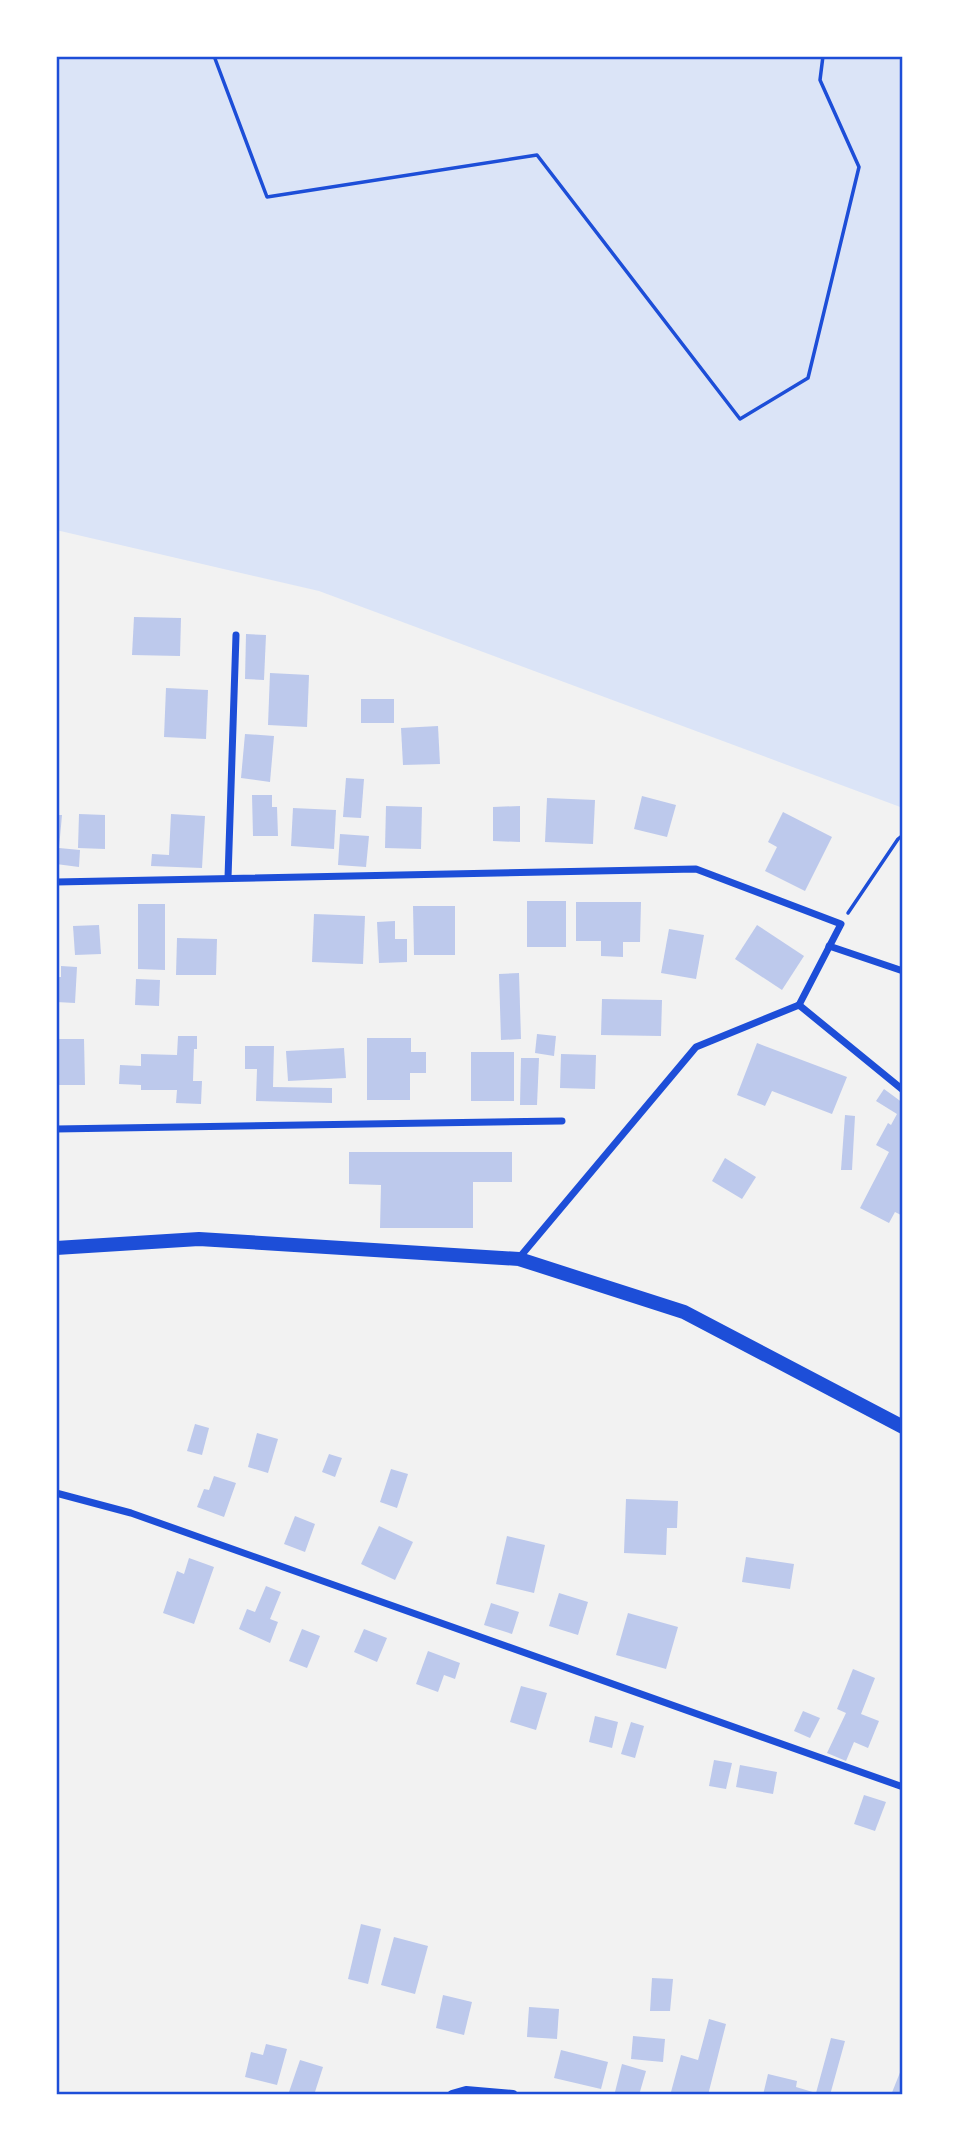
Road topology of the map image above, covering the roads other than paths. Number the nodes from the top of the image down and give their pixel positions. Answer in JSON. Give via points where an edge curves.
{"nodes":[{"id":1,"x":236,"y":635,"type":"dead end"},
{"id":2,"x":228,"y":878,"type":"junction"},
{"id":3,"x":56,"y":882,"type":"edge"},
{"id":4,"x":829,"y":946,"type":"junction"},
{"id":5,"x":903,"y":971,"type":"edge"},
{"id":6,"x":799,"y":1005,"type":"junction"},
{"id":7,"x":903,"y":1090,"type":"edge"},
{"id":8,"x":562,"y":1121,"type":"dead end"},
{"id":9,"x":56,"y":1129,"type":"edge"},
{"id":10,"x":56,"y":1248,"type":"edge"},
{"id":11,"x":519,"y":1259,"type":"junction"},
{"id":12,"x":903,"y":1427,"type":"edge"},
{"id":13,"x":56,"y":1493,"type":"edge"},
{"id":14,"x":903,"y":1787,"type":"edge"},
{"id":15,"x":452,"y":2095,"type":"edge"},
{"id":16,"x":513,"y":2095,"type":"edge"}],
"edges":[{"from":1,"to":2,"type":"street"},
{"from":2,"to":3,"type":"street"},
{"from":2,"to":4,"type":"street","via":[[696,869],[841,924]]},
{"from":4,"to":5,"type":"street"},
{"from":4,"to":6,"type":"street"},
{"from":6,"to":7,"type":"street"},
{"from":6,"to":11,"type":"street","via":[[696,1047]]},
{"from":8,"to":9,"type":"street"},
{"from":10,"to":11,"type":"main road","via":[[199,1239]]},
{"from":11,"to":12,"type":"main road","via":[[684,1312]]},
{"from":13,"to":14,"type":"street","via":[[131,1513]]},
{"from":15,"to":16,"type":"street","via":[[466,2091]]}]}
